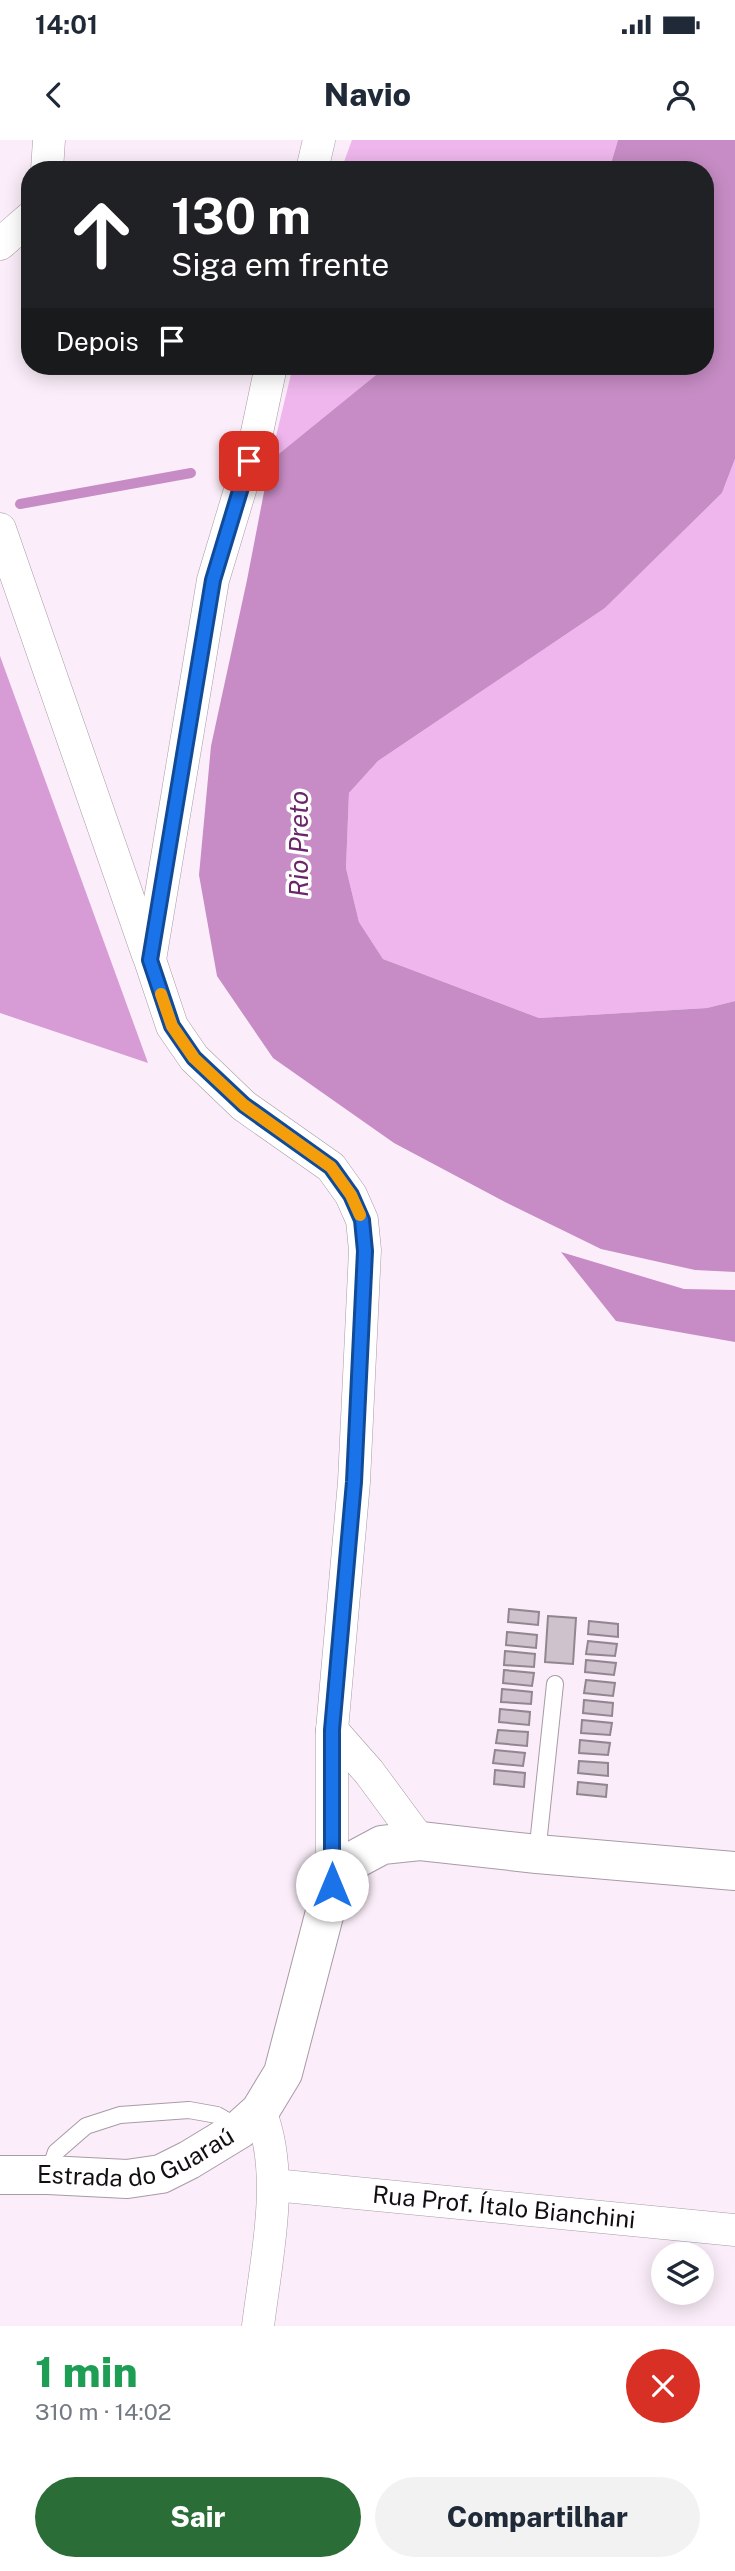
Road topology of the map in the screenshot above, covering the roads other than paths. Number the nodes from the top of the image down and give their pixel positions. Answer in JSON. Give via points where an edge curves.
{"nodes":[{"id":1,"x":49,"y":140,"type":"edge"},
{"id":2,"x":319,"y":140,"type":"edge"},
{"id":3,"x":48,"y":161,"type":"edge"},
{"id":4,"x":314,"y":161,"type":"edge"},
{"id":5,"x":21,"y":226,"type":"edge"},
{"id":6,"x":0,"y":244,"type":"edge"},
{"id":7,"x":269,"y":375,"type":"edge"},
{"id":8,"x":0,"y":529,"type":"edge"},
{"id":9,"x":150,"y":960,"type":"junction"},
{"id":10,"x":555,"y":1684,"type":"dead end"},
{"id":11,"x":332,"y":1730,"type":"junction"},
{"id":12,"x":420,"y":1841,"type":"junction"},
{"id":13,"x":537,"y":1854,"type":"junction"},
{"id":14,"x":735,"y":1871,"type":"edge"},
{"id":15,"x":332,"y":1885,"type":"junction"},
{"id":16,"x":250,"y":2120,"type":"junction"},
{"id":17,"x":0,"y":2175,"type":"edge"},
{"id":18,"x":48,"y":2175,"type":"junction"},
{"id":19,"x":274,"y":2185,"type":"junction"},
{"id":20,"x":735,"y":2230,"type":"edge"},
{"id":21,"x":258,"y":2326,"type":"edge"}],
"edges":[{"from":1,"to":3,"type":"street"},
{"from":2,"to":4,"type":"street"},
{"from":5,"to":6,"type":"street"},
{"from":7,"to":9,"type":"street","via":[[256,437],[213,580]]},
{"from":8,"to":9,"type":"street"},
{"from":9,"to":11,"type":"street","via":[[172,1026],[194,1058],[244,1105],[331,1167],[362,1220],[365,1251],[354,1482]]},
{"from":10,"to":13,"type":"lane"},
{"from":11,"to":12,"type":"street"},
{"from":11,"to":15,"type":"street"},
{"from":12,"to":13,"type":"street"},
{"from":12,"to":15,"type":"street","via":[[382,1845],[354,1860]]},
{"from":13,"to":14,"type":"street"},
{"from":15,"to":16,"type":"street","via":[[283,2073]]},
{"from":16,"to":18,"type":"street","name":"Estrada do Guaraú","via":[[161,2174],[127,2179]]},
{"from":16,"to":18,"type":"lane","via":[[188,2110],[120,2115],[86,2126],[56,2152]]},
{"from":16,"to":19,"type":"street","via":[[272,2149]]},
{"from":17,"to":18,"type":"street","name":"Estrada do Guaraú"},
{"from":19,"to":20,"type":"street","name":"Rua Prof. Ítalo Bianchini"},
{"from":19,"to":21,"type":"street"}]}
